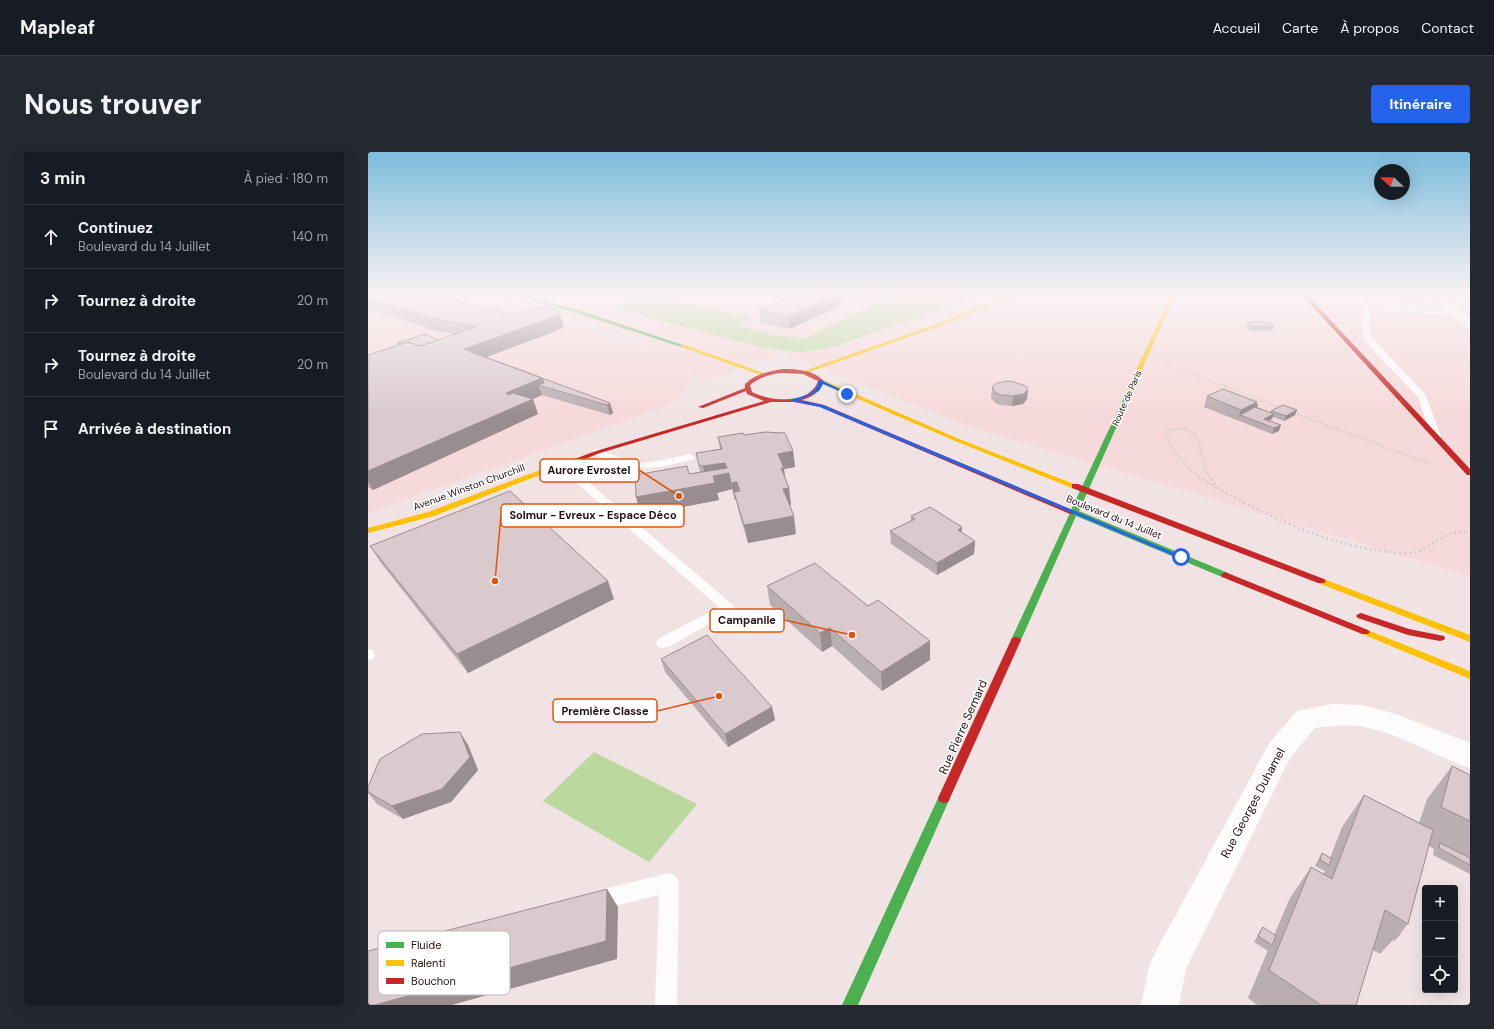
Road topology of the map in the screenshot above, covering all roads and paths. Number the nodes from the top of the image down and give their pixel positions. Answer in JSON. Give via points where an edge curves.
{"nodes":[{"id":1,"x":653,"y":335,"type":"edge"},
{"id":2,"x":911,"y":335,"type":"edge"},
{"id":3,"x":1156,"y":335,"type":"edge"},
{"id":4,"x":1341,"y":335,"type":"edge"},
{"id":5,"x":1367,"y":335,"type":"edge"},
{"id":6,"x":1144,"y":360,"type":"junction"},
{"id":7,"x":804,"y":372,"type":"junction"},
{"id":8,"x":763,"y":374,"type":"junction"},
{"id":9,"x":821,"y":381,"type":"junction"},
{"id":10,"x":746,"y":389,"type":"junction"},
{"id":11,"x":793,"y":400,"type":"junction"},
{"id":12,"x":769,"y":401,"type":"junction"},
{"id":13,"x":694,"y":409,"type":"dead end"},
{"id":14,"x":1284,"y":409,"type":"edge"},
{"id":15,"x":1291,"y":412,"type":"edge"},
{"id":16,"x":628,"y":434,"type":"dead end"},
{"id":17,"x":1436,"y":436,"type":"junction"},
{"id":18,"x":598,"y":452,"type":"junction"},
{"id":19,"x":690,"y":457,"type":"dead end"},
{"id":20,"x":1099,"y":460,"type":"joint"},
{"id":21,"x":562,"y":464,"type":"junction"},
{"id":22,"x":1467,"y":469,"type":"edge"},
{"id":23,"x":1217,"y":488,"type":"junction"},
{"id":24,"x":1108,"y":527,"type":"junction"},
{"id":25,"x":1470,"y":531,"type":"edge"},
{"id":26,"x":368,"y":532,"type":"edge"},
{"id":27,"x":1162,"y":538,"type":"dead end"},
{"id":28,"x":1349,"y":612,"type":"dead end"},
{"id":29,"x":1470,"y":639,"type":"edge"},
{"id":30,"x":664,"y":642,"type":"dead end"},
{"id":31,"x":1470,"y":675,"type":"edge"},
{"id":32,"x":1470,"y":756,"type":"edge"},
{"id":33,"x":576,"y":906,"type":"edge"},
{"id":34,"x":666,"y":1005,"type":"edge"},
{"id":35,"x":850,"y":1005,"type":"edge"},
{"id":36,"x":1160,"y":1005,"type":"edge"}],
"edges":[{"from":1,"to":8,"type":"main road"},
{"from":2,"to":7,"type":"main road"},
{"from":3,"to":6,"type":"main road","name":"Route de Paris"},
{"from":4,"to":17,"type":"main road"},
{"from":5,"to":17,"type":"lane","via":[[1374,346],[1422,396]]},
{"from":6,"to":14,"type":"path","via":[[1190,373]]},
{"from":6,"to":20,"type":"main road","name":"Route de Paris"},
{"from":7,"to":8,"type":"main road","via":[[783,371]]},
{"from":7,"to":9,"type":"main road","name":"Boulevard du 14 Juillet"},
{"from":8,"to":10,"type":"main road","via":[[750,381]]},
{"from":9,"to":11,"type":"main road","via":[[818,390],[804,398]]},
{"from":9,"to":29,"type":"main road","name":"Boulevard du 14 Juillet","via":[[957,440]]},
{"from":10,"to":12,"type":"main road","via":[[753,396]]},
{"from":10,"to":13,"type":"main road"},
{"from":11,"to":12,"type":"main road"},
{"from":11,"to":24,"type":"main road","name":"Boulevard du 14 Juillet","via":[[822,406]]},
{"from":12,"to":18,"type":"main road","name":"Avenue Winston Churchill"},
{"from":15,"to":22,"type":"path","via":[[1429,464]]},
{"from":16,"to":18,"type":"main road","via":[[620,436]]},
{"from":17,"to":22,"type":"main road"},
{"from":18,"to":19,"type":"lane","via":[[628,465],[648,466]]},
{"from":18,"to":21,"type":"main road","name":"Avenue Winston Churchill"},
{"from":20,"to":35,"type":"main road","name":"Rue Pierre Semard"},
{"from":21,"to":26,"type":"main road","name":"Avenue Winston Churchill","via":[[431,514]]},
{"from":21,"to":30,"type":"lane","via":[[728,608]]},
{"from":23,"to":23,"type":"path","via":[[1186,466],[1170,445],[1165,433],[1170,429],[1179,428],[1188,429],[1197,436],[1205,468]]},
{"from":23,"to":25,"type":"path","via":[[1260,510],[1323,536],[1368,549],[1410,553],[1430,546],[1450,534]]},
{"from":24,"to":27,"type":"main road"},
{"from":24,"to":31,"type":"main road","name":"Boulevard du 14 Juillet"},
{"from":28,"to":29,"type":"main road","via":[[1408,632],[1435,638]]},
{"from":32,"to":36,"type":"street","name":"Rue Georges Duhamel","via":[[1396,725],[1363,716],[1332,715],[1307,719],[1280,750],[1168,966]]},
{"from":33,"to":34,"type":"lane","via":[[669,882]]}]}
